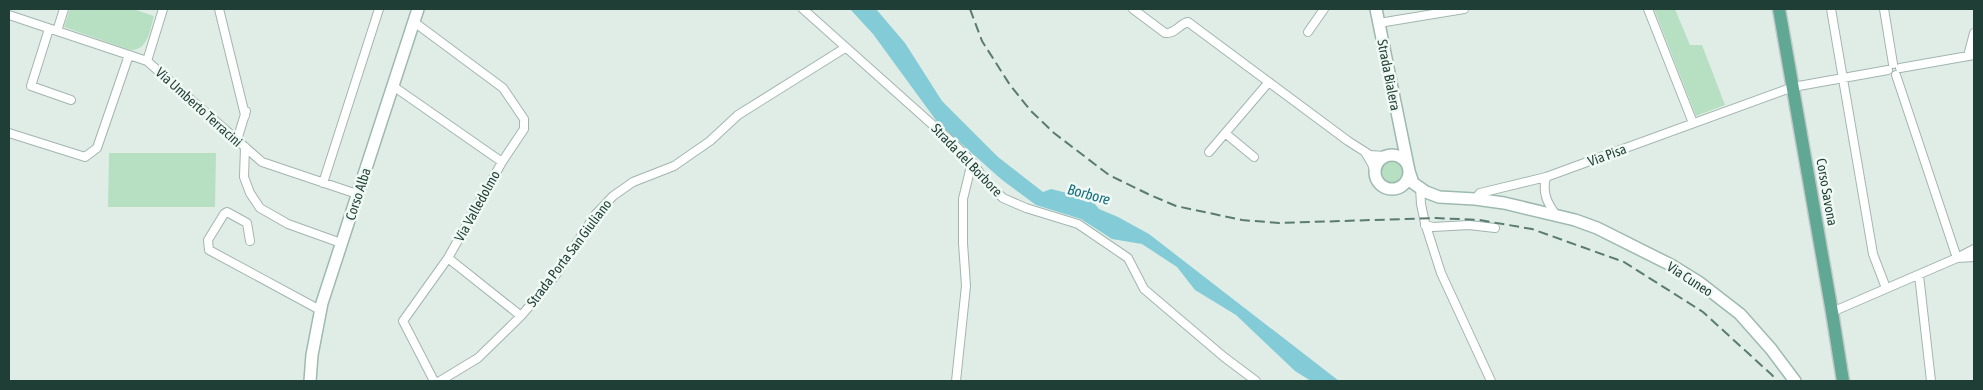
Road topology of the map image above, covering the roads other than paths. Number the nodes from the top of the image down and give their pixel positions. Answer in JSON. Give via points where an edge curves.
{"nodes":[{"id":1,"x":64,"y":9,"type":"edge"},
{"id":2,"x":164,"y":9,"type":"edge"},
{"id":3,"x":219,"y":9,"type":"edge"},
{"id":4,"x":379,"y":9,"type":"edge"},
{"id":5,"x":418,"y":9,"type":"edge"},
{"id":6,"x":803,"y":9,"type":"edge"},
{"id":7,"x":1133,"y":9,"type":"edge"},
{"id":8,"x":1324,"y":9,"type":"edge"},
{"id":9,"x":1376,"y":9,"type":"edge"},
{"id":10,"x":1464,"y":9,"type":"edge"},
{"id":11,"x":1648,"y":9,"type":"edge"},
{"id":12,"x":1778,"y":9,"type":"edge"},
{"id":13,"x":1832,"y":9,"type":"edge"},
{"id":14,"x":1884,"y":9,"type":"edge"},
{"id":15,"x":9,"y":15,"type":"edge"},
{"id":16,"x":414,"y":22,"type":"junction"},
{"id":17,"x":1379,"y":23,"type":"junction"},
{"id":18,"x":53,"y":30,"type":"junction"},
{"id":19,"x":1308,"y":32,"type":"dead end"},
{"id":20,"x":1974,"y":33,"type":"edge"},
{"id":21,"x":845,"y":48,"type":"junction"},
{"id":22,"x":129,"y":55,"type":"junction"},
{"id":23,"x":1971,"y":55,"type":"edge"},
{"id":24,"x":147,"y":61,"type":"junction"},
{"id":25,"x":1894,"y":69,"type":"junction"},
{"id":26,"x":1844,"y":78,"type":"junction"},
{"id":27,"x":1268,"y":83,"type":"junction"},
{"id":28,"x":393,"y":86,"type":"junction"},
{"id":29,"x":1793,"y":87,"type":"junction"},
{"id":30,"x":71,"y":100,"type":"dead end"},
{"id":31,"x":1693,"y":123,"type":"junction"},
{"id":32,"x":9,"y":133,"type":"edge"},
{"id":33,"x":1225,"y":133,"type":"junction"},
{"id":34,"x":237,"y":140,"type":"junction"},
{"id":35,"x":1402,"y":141,"type":"junction"},
{"id":36,"x":244,"y":147,"type":"junction"},
{"id":37,"x":1209,"y":152,"type":"dead end"},
{"id":38,"x":1365,"y":152,"type":"junction"},
{"id":39,"x":1388,"y":156,"type":"junction"},
{"id":40,"x":1254,"y":157,"type":"dead end"},
{"id":41,"x":502,"y":162,"type":"junction"},
{"id":42,"x":972,"y":162,"type":"junction"},
{"id":43,"x":1409,"y":168,"type":"junction"},
{"id":44,"x":1375,"y":174,"type":"junction"},
{"id":45,"x":1546,"y":177,"type":"junction"},
{"id":46,"x":323,"y":183,"type":"junction"},
{"id":47,"x":1419,"y":188,"type":"junction"},
{"id":48,"x":1396,"y":189,"type":"junction"},
{"id":49,"x":357,"y":194,"type":"junction"},
{"id":50,"x":1475,"y":198,"type":"junction"},
{"id":51,"x":1557,"y":216,"type":"junction"},
{"id":52,"x":1425,"y":225,"type":"junction"},
{"id":53,"x":1495,"y":228,"type":"dead end"},
{"id":54,"x":250,"y":242,"type":"dead end"},
{"id":55,"x":341,"y":243,"type":"junction"},
{"id":56,"x":1974,"y":249,"type":"edge"},
{"id":57,"x":1974,"y":257,"type":"edge"},
{"id":58,"x":448,"y":258,"type":"junction"},
{"id":59,"x":1957,"y":258,"type":"junction"},
{"id":60,"x":1919,"y":274,"type":"junction"},
{"id":61,"x":1886,"y":288,"type":"junction"},
{"id":62,"x":320,"y":310,"type":"junction"},
{"id":63,"x":1832,"y":312,"type":"junction"},
{"id":64,"x":521,"y":316,"type":"junction"},
{"id":65,"x":310,"y":381,"type":"edge"},
{"id":66,"x":434,"y":381,"type":"edge"},
{"id":67,"x":440,"y":381,"type":"edge"},
{"id":68,"x":956,"y":381,"type":"edge"},
{"id":69,"x":1256,"y":381,"type":"edge"},
{"id":70,"x":1491,"y":381,"type":"edge"},
{"id":71,"x":1794,"y":381,"type":"edge"},
{"id":72,"x":1843,"y":381,"type":"edge"},
{"id":73,"x":1930,"y":381,"type":"edge"}],
"edges":[{"from":1,"to":18,"type":"street"},
{"from":2,"to":24,"type":"street"},
{"from":3,"to":34,"type":"street","via":[[246,111]]},
{"from":4,"to":46,"type":"street"},
{"from":5,"to":16,"type":"street","name":"Corso Alba"},
{"from":6,"to":21,"type":"street","name":"Strada del Borbore"},
{"from":7,"to":27,"type":"street","via":[[1165,33],[1188,22]]},
{"from":8,"to":19,"type":"street"},
{"from":9,"to":17,"type":"street","name":"Strada Bialera"},
{"from":10,"to":17,"type":"street"},
{"from":11,"to":31,"type":"street"},
{"from":12,"to":29,"type":"main road","name":"Corso Savona"},
{"from":13,"to":26,"type":"street"},
{"from":14,"to":25,"type":"street"},
{"from":15,"to":18,"type":"street","name":"Via Umberto Terracini"},
{"from":16,"to":28,"type":"street","name":"Corso Alba"},
{"from":16,"to":41,"type":"street","via":[[503,88],[524,118],[524,130]]},
{"from":17,"to":35,"type":"street","name":"Strada Bialera"},
{"from":18,"to":22,"type":"street","name":"Via Umberto Terracini"},
{"from":18,"to":30,"type":"street","via":[[30,86]]},
{"from":20,"to":23,"type":"street"},
{"from":21,"to":42,"type":"street","name":"Strada del Borbore"},
{"from":21,"to":64,"type":"street","name":"Strada Porta San Giuliano","via":[[738,115],[710,141],[674,166],[633,182],[613,196],[595,215],[555,276]]},
{"from":22,"to":24,"type":"street","name":"Via Umberto Terracini"},
{"from":22,"to":32,"type":"street","via":[[97,148],[84,158]]},
{"from":23,"to":25,"type":"street","name":"Via Pisa"},
{"from":24,"to":34,"type":"street","name":"Via Umberto Terracini"},
{"from":25,"to":26,"type":"street","name":"Via Pisa"},
{"from":25,"to":59,"type":"street"},
{"from":26,"to":29,"type":"street","name":"Via Pisa"},
{"from":26,"to":61,"type":"street","via":[[1873,254]]},
{"from":27,"to":33,"type":"street"},
{"from":27,"to":38,"type":"street"},
{"from":28,"to":41,"type":"street","name":"Via Valledolmo"},
{"from":28,"to":49,"type":"street","name":"Corso Alba"},
{"from":29,"to":31,"type":"street","name":"Via Pisa"},
{"from":29,"to":63,"type":"main road","name":"Corso Savona"},
{"from":31,"to":45,"type":"street","name":"Via Pisa"},
{"from":33,"to":37,"type":"street"},
{"from":33,"to":40,"type":"street"},
{"from":34,"to":36,"type":"street","name":"Via Umberto Terracini"},
{"from":35,"to":39,"type":"street","via":[[1398,149]]},
{"from":35,"to":43,"type":"street","name":"Strada Bialera"},
{"from":36,"to":46,"type":"street","name":"Via Umberto Terracini","via":[[262,162]]},
{"from":36,"to":55,"type":"street","via":[[244,177],[260,208],[288,224]]},
{"from":38,"to":39,"type":"street","via":[[1375,157]]},
{"from":38,"to":44,"type":"street"},
{"from":39,"to":43,"type":"street","via":[[1403,159]]},
{"from":39,"to":44,"type":"street","via":[[1378,162]]},
{"from":41,"to":58,"type":"street","name":"Via Valledolmo"},
{"from":42,"to":68,"type":"street","via":[[962,199],[966,286]]},
{"from":42,"to":69,"type":"street","name":"Strada del Borbore","via":[[1003,198],[1078,224],[1128,258],[1144,289],[1224,358]]},
{"from":43,"to":47,"type":"street","via":[[1411,180]]},
{"from":43,"to":48,"type":"street","via":[[1407,181]]},
{"from":44,"to":48,"type":"street","via":[[1382,186]]},
{"from":45,"to":50,"type":"street","name":"Via Pisa","via":[[1480,193]]},
{"from":45,"to":51,"type":"street","via":[[1544,192]]},
{"from":46,"to":49,"type":"street","name":"Via Umberto Terracini"},
{"from":47,"to":48,"type":"street","name":"Via Pisa"},
{"from":47,"to":50,"type":"street","name":"Via Pisa","via":[[1439,197]]},
{"from":47,"to":52,"type":"street"},
{"from":49,"to":55,"type":"street","name":"Corso Alba"},
{"from":50,"to":51,"type":"street","name":"Via Cuneo"},
{"from":51,"to":71,"type":"street","name":"Via Cuneo","via":[[1597,228],[1700,283],[1757,331]]},
{"from":52,"to":53,"type":"street"},
{"from":52,"to":70,"type":"street","via":[[1441,273]]},
{"from":54,"to":62,"type":"street","via":[[247,222],[227,212],[208,245],[209,250]]},
{"from":55,"to":62,"type":"street","name":"Corso Alba"},
{"from":56,"to":59,"type":"street"},
{"from":57,"to":59,"type":"street"},
{"from":58,"to":64,"type":"street","name":"Via Valledolmo"},
{"from":58,"to":66,"type":"street","via":[[403,321]]},
{"from":59,"to":60,"type":"street"},
{"from":60,"to":61,"type":"street"},
{"from":60,"to":73,"type":"street"},
{"from":61,"to":63,"type":"street"},
{"from":62,"to":65,"type":"street","name":"Corso Alba"},
{"from":63,"to":72,"type":"main road","name":"Corso Savona"},
{"from":64,"to":67,"type":"street","name":"Strada Porta San Giuliano","via":[[478,358]]}]}
